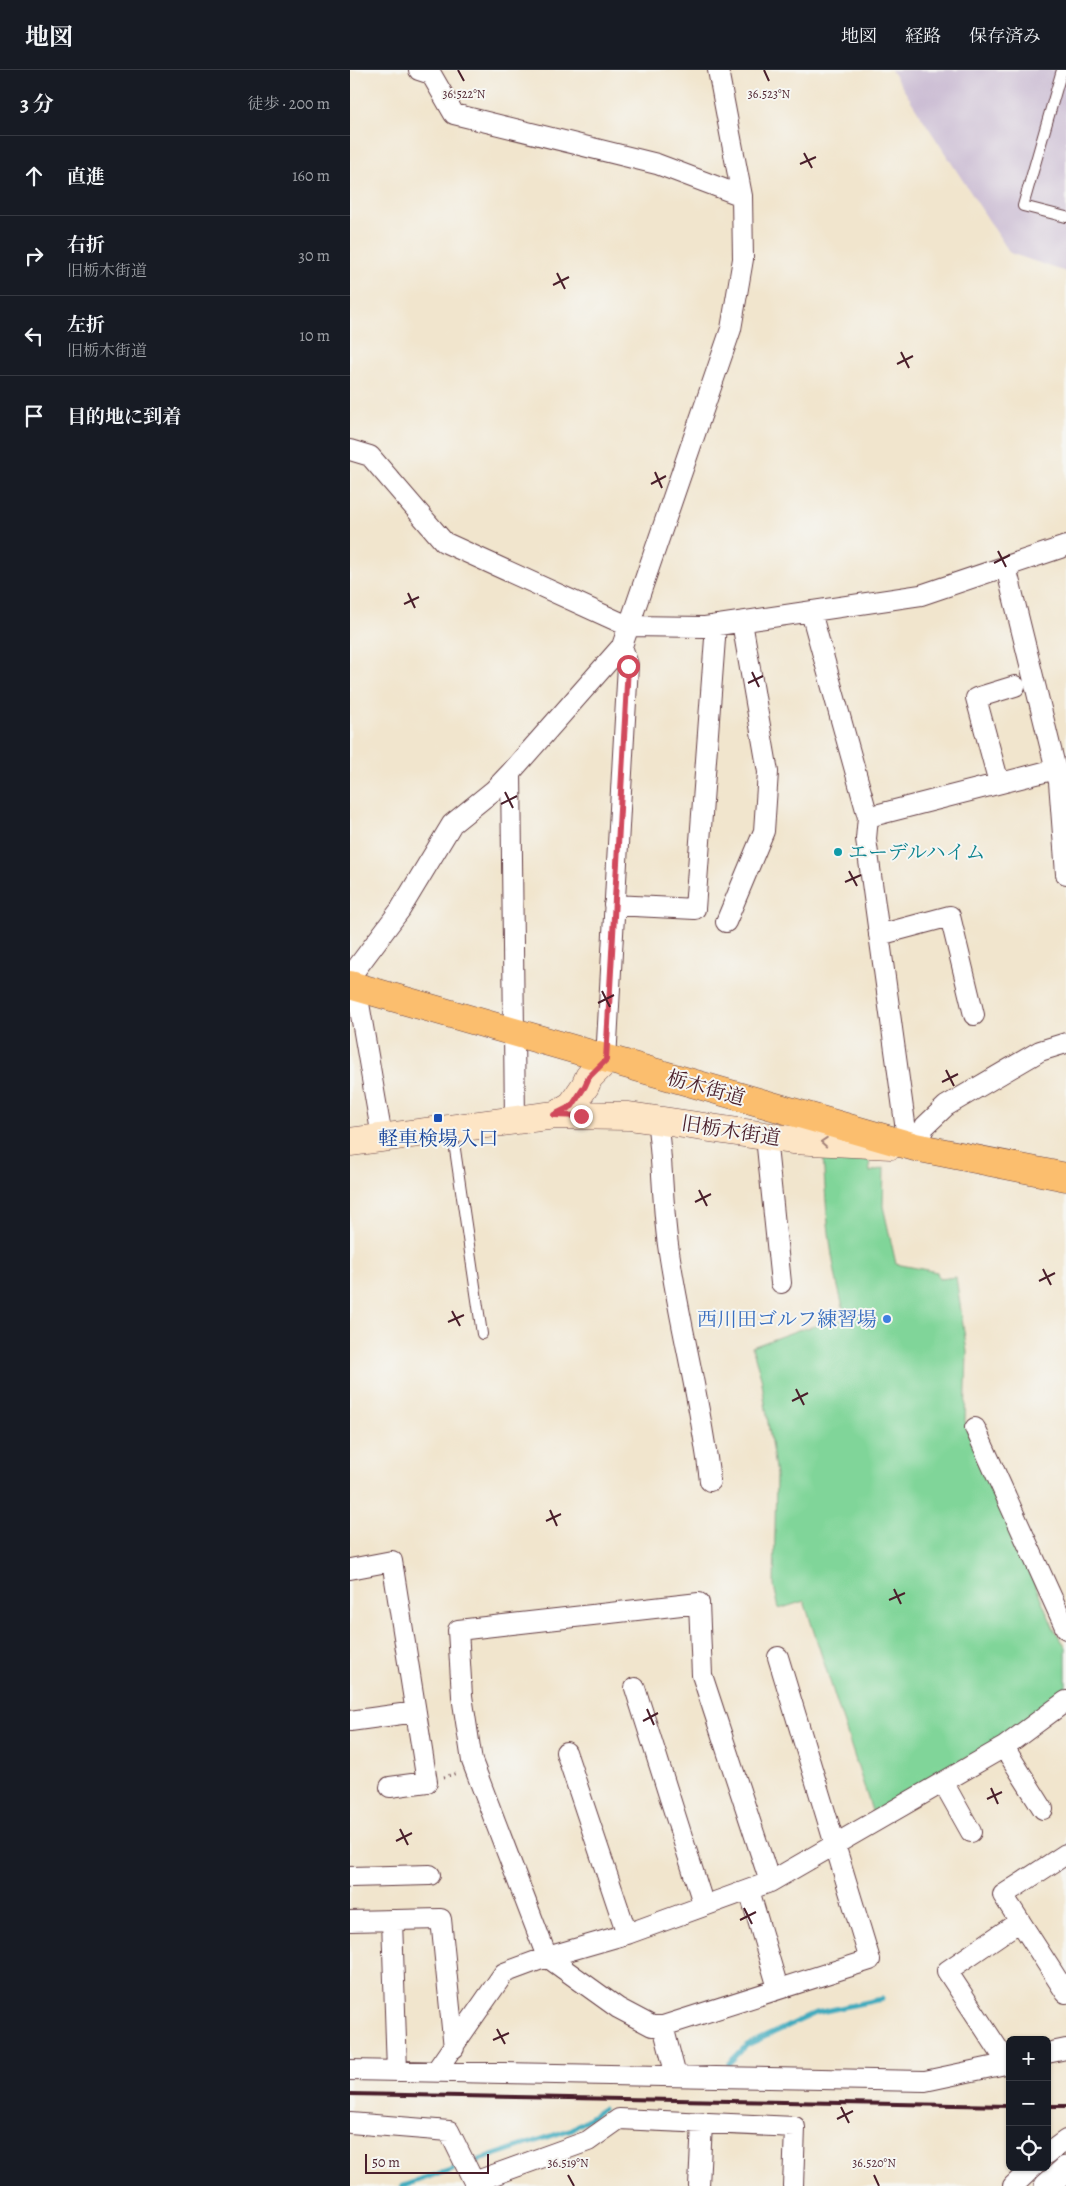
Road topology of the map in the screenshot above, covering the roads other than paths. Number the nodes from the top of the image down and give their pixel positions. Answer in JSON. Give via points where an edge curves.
{"nodes":[{"id":1,"x":419,"y":70,"type":"edge"},
{"id":2,"x":718,"y":70,"type":"edge"},
{"id":3,"x":1062,"y":70,"type":"edge"},
{"id":4,"x":742,"y":196,"type":"junction"},
{"id":5,"x":1066,"y":217,"type":"edge"},
{"id":6,"x":350,"y":450,"type":"edge"},
{"id":7,"x":1066,"y":546,"type":"edge"},
{"id":8,"x":1006,"y":567,"type":"junction"},
{"id":9,"x":811,"y":612,"type":"junction"},
{"id":10,"x":742,"y":622,"type":"junction"},
{"id":11,"x":716,"y":625,"type":"junction"},
{"id":12,"x":628,"y":626,"type":"junction"},
{"id":13,"x":622,"y":646,"type":"junction"},
{"id":14,"x":1015,"y":686,"type":"dead end"},
{"id":15,"x":1056,"y":769,"type":"junction"},
{"id":16,"x":511,"y":772,"type":"junction"},
{"id":17,"x":999,"y":783,"type":"junction"},
{"id":18,"x":868,"y":817,"type":"junction"},
{"id":19,"x":1066,"y":874,"type":"edge"},
{"id":20,"x":614,"y":905,"type":"junction"},
{"id":21,"x":726,"y":922,"type":"dead end"},
{"id":22,"x":879,"y":935,"type":"junction"},
{"id":23,"x":352,"y":982,"type":"edge"},
{"id":24,"x":974,"y":1015,"type":"dead end"},
{"id":25,"x":515,"y":1031,"type":"junction"},
{"id":26,"x":1066,"y":1043,"type":"edge"},
{"id":27,"x":564,"y":1047,"type":"junction"},
{"id":28,"x":606,"y":1060,"type":"junction"},
{"id":29,"x":563,"y":1110,"type":"junction"},
{"id":30,"x":515,"y":1120,"type":"junction"},
{"id":31,"x":657,"y":1120,"type":"junction"},
{"id":32,"x":452,"y":1128,"type":"junction"},
{"id":33,"x":766,"y":1137,"type":"junction"},
{"id":34,"x":382,"y":1138,"type":"junction"},
{"id":35,"x":350,"y":1142,"type":"edge"},
{"id":36,"x":912,"y":1146,"type":"junction"},
{"id":37,"x":1066,"y":1177,"type":"edge"},
{"id":38,"x":781,"y":1283,"type":"dead end"},
{"id":39,"x":482,"y":1334,"type":"dead end"},
{"id":40,"x":975,"y":1428,"type":"dead end"},
{"id":41,"x":710,"y":1481,"type":"dead end"},
{"id":42,"x":350,"y":1569,"type":"edge"},
{"id":43,"x":1066,"y":1628,"type":"edge"},
{"id":44,"x":778,"y":1657,"type":"dead end"},
{"id":45,"x":635,"y":1688,"type":"dead end"},
{"id":46,"x":1063,"y":1711,"type":"edge"},
{"id":47,"x":416,"y":1712,"type":"junction"},
{"id":48,"x":350,"y":1721,"type":"edge"},
{"id":49,"x":1004,"y":1747,"type":"junction"},
{"id":50,"x":566,"y":1752,"type":"dead end"},
{"id":51,"x":943,"y":1782,"type":"junction"},
{"id":52,"x":390,"y":1787,"type":"dead end"},
{"id":53,"x":1043,"y":1809,"type":"dead end"},
{"id":54,"x":971,"y":1832,"type":"dead end"},
{"id":55,"x":835,"y":1844,"type":"junction"},
{"id":56,"x":1066,"y":1854,"type":"edge"},
{"id":57,"x":430,"y":1875,"type":"dead end"},
{"id":58,"x":350,"y":1876,"type":"edge"},
{"id":59,"x":770,"y":1882,"type":"junction"},
{"id":60,"x":750,"y":1890,"type":"junction"},
{"id":61,"x":704,"y":1906,"type":"junction"},
{"id":62,"x":392,"y":1920,"type":"junction"},
{"id":63,"x":350,"y":1921,"type":"edge"},
{"id":64,"x":1020,"y":1921,"type":"junction"},
{"id":65,"x":627,"y":1934,"type":"junction"},
{"id":66,"x":547,"y":1957,"type":"junction"},
{"id":67,"x":778,"y":1988,"type":"junction"},
{"id":68,"x":1066,"y":1993,"type":"edge"},
{"id":69,"x":663,"y":2026,"type":"junction"},
{"id":70,"x":454,"y":2048,"type":"junction"},
{"id":71,"x":1066,"y":2049,"type":"edge"},
{"id":72,"x":1051,"y":2053,"type":"edge"},
{"id":73,"x":1006,"y":2059,"type":"edge"},
{"id":74,"x":1006,"y":2064,"type":"edge"},
{"id":75,"x":350,"y":2070,"type":"edge"},
{"id":76,"x":397,"y":2070,"type":"junction"},
{"id":77,"x":436,"y":2071,"type":"junction"},
{"id":78,"x":676,"y":2076,"type":"junction"},
{"id":79,"x":350,"y":2123,"type":"edge"},
{"id":80,"x":702,"y":2123,"type":"junction"},
{"id":81,"x":1066,"y":2140,"type":"edge"},
{"id":82,"x":1051,"y":2151,"type":"edge"},
{"id":83,"x":1066,"y":2169,"type":"edge"},
{"id":84,"x":1029,"y":2171,"type":"edge"},
{"id":85,"x":700,"y":2186,"type":"edge"},
{"id":86,"x":793,"y":2186,"type":"edge"},
{"id":87,"x":1013,"y":2186,"type":"edge"},
{"id":88,"x":1047,"y":2186,"type":"edge"}],
"edges":[{"from":1,"to":4,"type":"street","via":[[431,74],[454,114],[657,164]]},
{"from":2,"to":4,"type":"street"},
{"from":3,"to":5,"type":"lane","via":[[1023,206]]},
{"from":4,"to":12,"type":"street","via":[[742,259],[731,329]]},
{"from":6,"to":12,"type":"street","via":[[370,456],[444,542]]},
{"from":7,"to":8,"type":"street"},
{"from":8,"to":9,"type":"street","via":[[921,595]]},
{"from":8,"to":15,"type":"street"},
{"from":9,"to":10,"type":"street"},
{"from":9,"to":18,"type":"street"},
{"from":10,"to":11,"type":"street"},
{"from":10,"to":21,"type":"street","via":[[768,772],[764,831]]},
{"from":11,"to":12,"type":"street"},
{"from":11,"to":20,"type":"street","via":[[695,909]]},
{"from":12,"to":13,"type":"street"},
{"from":13,"to":16,"type":"street"},
{"from":13,"to":20,"type":"street","via":[[628,666]]},
{"from":14,"to":17,"type":"street","via":[[976,698]]},
{"from":15,"to":17,"type":"street"},
{"from":15,"to":19,"type":"street"},
{"from":16,"to":23,"type":"street","via":[[452,824]]},
{"from":16,"to":25,"type":"street"},
{"from":17,"to":18,"type":"street"},
{"from":18,"to":22,"type":"street","via":[[866,839]]},
{"from":20,"to":28,"type":"street"},
{"from":22,"to":24,"type":"street","via":[[950,916]]},
{"from":22,"to":36,"type":"street"},
{"from":23,"to":25,"type":"main road","name":"栃木街道"},
{"from":23,"to":34,"type":"street"},
{"from":25,"to":27,"type":"main road","name":"栃木街道"},
{"from":25,"to":30,"type":"street"},
{"from":26,"to":36,"type":"street","via":[[1040,1050],[946,1106],[925,1126]]},
{"from":27,"to":28,"type":"main road","name":"栃木街道"},
{"from":27,"to":29,"type":"main road","via":[[576,1068],[577,1090]]},
{"from":28,"to":29,"type":"main road"},
{"from":28,"to":36,"type":"main road","name":"栃木街道"},
{"from":29,"to":30,"type":"main road","name":"旧栃木街道"},
{"from":29,"to":31,"type":"main road","name":"旧栃木街道"},
{"from":29,"to":33,"type":"main road","via":[[633,1108],[758,1127]]},
{"from":30,"to":32,"type":"main road","name":"旧栃木街道"},
{"from":31,"to":33,"type":"main road","name":"旧栃木街道"},
{"from":31,"to":41,"type":"street","via":[[668,1244]]},
{"from":32,"to":34,"type":"main road","name":"旧栃木街道"},
{"from":32,"to":39,"type":"lane"},
{"from":36,"to":33,"type":"main road","name":"旧栃木街道","one_way":true},
{"from":33,"to":38,"type":"street"},
{"from":34,"to":35,"type":"main road","name":"旧栃木街道"},
{"from":36,"to":37,"type":"main road","name":"栃木街道"},
{"from":40,"to":43,"type":"street"},
{"from":42,"to":47,"type":"street","via":[[392,1561]]},
{"from":44,"to":55,"type":"street"},
{"from":45,"to":61,"type":"street"},
{"from":46,"to":49,"type":"street"},
{"from":47,"to":48,"type":"street"},
{"from":47,"to":52,"type":"street","via":[[426,1782]]},
{"from":49,"to":51,"type":"street"},
{"from":49,"to":53,"type":"street"},
{"from":50,"to":65,"type":"street"},
{"from":51,"to":54,"type":"street"},
{"from":51,"to":55,"type":"street"},
{"from":55,"to":59,"type":"street"},
{"from":55,"to":67,"type":"street","via":[[870,1960]]},
{"from":56,"to":64,"type":"street","via":[[1003,1895]]},
{"from":57,"to":58,"type":"street"},
{"from":59,"to":60,"type":"street"},
{"from":59,"to":66,"type":"street","via":[[702,1675],[699,1603],[458,1630],[462,1696],[474,1768]]},
{"from":60,"to":61,"type":"street"},
{"from":60,"to":67,"type":"street"},
{"from":61,"to":65,"type":"street"},
{"from":62,"to":63,"type":"street"},
{"from":62,"to":70,"type":"street","via":[[441,1919]]},
{"from":62,"to":76,"type":"street"},
{"from":64,"to":68,"type":"street"},
{"from":64,"to":73,"type":"street","via":[[947,1971]]},
{"from":65,"to":66,"type":"street"},
{"from":66,"to":69,"type":"street","via":[[618,2008],[652,2026]]},
{"from":66,"to":70,"type":"street","via":[[504,1973]]},
{"from":67,"to":69,"type":"street"},
{"from":69,"to":78,"type":"street"},
{"from":70,"to":77,"type":"street"},
{"from":71,"to":72,"type":"street"},
{"from":74,"to":78,"type":"street","via":[[925,2080]]},
{"from":75,"to":76,"type":"street"},
{"from":76,"to":77,"type":"street"},
{"from":77,"to":78,"type":"street"},
{"from":79,"to":80,"type":"street","via":[[449,2131],[474,2182],[588,2141],[619,2119]]},
{"from":80,"to":85,"type":"street"},
{"from":80,"to":86,"type":"street","via":[[795,2127]]},
{"from":81,"to":82,"type":"street"},
{"from":83,"to":88,"type":"street"},
{"from":84,"to":87,"type":"street"}]}
